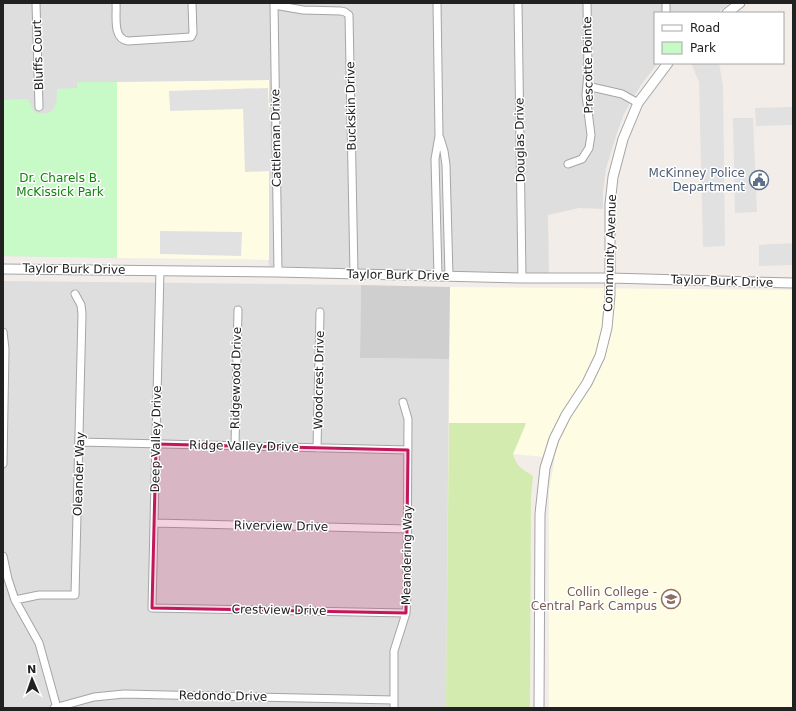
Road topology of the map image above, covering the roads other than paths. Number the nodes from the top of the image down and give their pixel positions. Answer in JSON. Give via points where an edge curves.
{"nodes":[{"id":1,"x":36,"y":3,"type":"edge"},
{"id":2,"x":116,"y":3,"type":"edge"},
{"id":3,"x":192,"y":3,"type":"edge"},
{"id":4,"x":437,"y":3,"type":"edge"},
{"id":5,"x":518,"y":3,"type":"edge"},
{"id":6,"x":587,"y":3,"type":"edge"},
{"id":7,"x":740,"y":3,"type":"edge"},
{"id":8,"x":274,"y":4,"type":"edge"},
{"id":9,"x":728,"y":12,"type":"edge"},
{"id":10,"x":667,"y":64,"type":"edge"},
{"id":11,"x":587,"y":86,"type":"junction"},
{"id":12,"x":638,"y":103,"type":"junction"},
{"id":13,"x":39,"y":107,"type":"dead end"},
{"id":14,"x":439,"y":136,"type":"junction"},
{"id":15,"x":568,"y":164,"type":"dead end"},
{"id":16,"x":3,"y":269,"type":"edge"},
{"id":17,"x":160,"y":270,"type":"junction"},
{"id":18,"x":278,"y":272,"type":"junction"},
{"id":19,"x":354,"y":274,"type":"junction"},
{"id":20,"x":438,"y":276,"type":"junction"},
{"id":21,"x":448,"y":276,"type":"junction"},
{"id":22,"x":522,"y":278,"type":"junction"},
{"id":23,"x":610,"y":278,"type":"junction"},
{"id":24,"x":793,"y":283,"type":"edge"},
{"id":25,"x":75,"y":294,"type":"dead end"},
{"id":26,"x":238,"y":310,"type":"dead end"},
{"id":27,"x":320,"y":312,"type":"dead end"},
{"id":28,"x":3,"y":332,"type":"edge"},
{"id":29,"x":403,"y":402,"type":"dead end"},
{"id":30,"x":80,"y":442,"type":"junction"},
{"id":31,"x":156,"y":444,"type":"junction"},
{"id":32,"x":235,"y":446,"type":"junction"},
{"id":33,"x":317,"y":448,"type":"junction"},
{"id":34,"x":408,"y":450,"type":"junction"},
{"id":35,"x":3,"y":464,"type":"edge"},
{"id":36,"x":154,"y":523,"type":"junction"},
{"id":37,"x":407,"y":529,"type":"junction"},
{"id":38,"x":3,"y":556,"type":"edge"},
{"id":39,"x":15,"y":600,"type":"junction"},
{"id":40,"x":152,"y":608,"type":"joint"},
{"id":41,"x":406,"y":613,"type":"junction"},
{"id":42,"x":394,"y":700,"type":"junction"},
{"id":43,"x":56,"y":708,"type":"edge"},
{"id":44,"x":394,"y":708,"type":"edge"},
{"id":45,"x":539,"y":708,"type":"edge"}],
"edges":[{"from":1,"to":13,"type":"street","name":"Bluffs Court"},
{"from":2,"to":3,"type":"street","via":[[117,31],[124,40],[192,37]]},
{"from":4,"to":14,"type":"street"},
{"from":5,"to":22,"type":"street","name":"Douglas Drive"},
{"from":6,"to":11,"type":"street","name":"Prescotte Pointe"},
{"from":7,"to":9,"type":"street"},
{"from":8,"to":18,"type":"street","name":"Cattleman Drive"},
{"from":8,"to":19,"type":"street","name":"Buckskin Drive","via":[[304,10],[341,11],[349,15]]},
{"from":10,"to":12,"type":"street","name":"Community Avenue"},
{"from":11,"to":12,"type":"street","via":[[622,94]]},
{"from":11,"to":15,"type":"street","name":"Prescotte Pointe","via":[[591,135],[589,148],[582,158]]},
{"from":12,"to":23,"type":"street","name":"Community Avenue","via":[[623,139],[613,177],[610,204]]},
{"from":14,"to":20,"type":"street","via":[[435,159]]},
{"from":14,"to":21,"type":"street","via":[[446,165]]},
{"from":16,"to":17,"type":"street","name":"Taylor Burk Drive"},
{"from":17,"to":18,"type":"street","name":"Taylor Burk Drive"},
{"from":17,"to":31,"type":"street","name":"Deep Valley Drive"},
{"from":18,"to":19,"type":"street","name":"Taylor Burk Drive"},
{"from":19,"to":20,"type":"street","name":"Taylor Burk Drive"},
{"from":20,"to":21,"type":"street","name":"Taylor Burk Drive"},
{"from":21,"to":22,"type":"street","name":"Taylor Burk Drive"},
{"from":22,"to":23,"type":"street","name":"Taylor Burk Drive"},
{"from":23,"to":24,"type":"street","name":"Taylor Burk Drive"},
{"from":23,"to":45,"type":"street","name":"Community Avenue","via":[[607,328],[600,356],[554,438],[544,468],[540,514]]},
{"from":25,"to":30,"type":"street","name":"Oleander Way","via":[[81,305],[82,314]]},
{"from":26,"to":32,"type":"street","name":"Ridgewood Drive"},
{"from":27,"to":33,"type":"street","name":"Woodcrest Drive"},
{"from":28,"to":35,"type":"street"},
{"from":29,"to":34,"type":"street","name":"Meandering Way","via":[[408,419]]},
{"from":30,"to":31,"type":"street","name":"Ridge Valley Drive"},
{"from":30,"to":39,"type":"street","name":"Oleander Way","via":[[75,595],[39,595]]},
{"from":31,"to":32,"type":"street","name":"Ridge Valley Drive"},
{"from":31,"to":36,"type":"street","name":"Deep Valley Drive"},
{"from":32,"to":33,"type":"street","name":"Ridge Valley Drive"},
{"from":33,"to":34,"type":"street","name":"Ridge Valley Drive"},
{"from":34,"to":37,"type":"street","name":"Meandering Way"},
{"from":36,"to":37,"type":"street","name":"Riverview Drive"},
{"from":36,"to":40,"type":"street","name":"Deep Valley Drive"},
{"from":37,"to":41,"type":"street","name":"Meandering Way"},
{"from":38,"to":39,"type":"street"},
{"from":39,"to":43,"type":"street","via":[[39,643]]},
{"from":40,"to":41,"type":"street","name":"Crestview Drive"},
{"from":41,"to":42,"type":"street","name":"Meandering Way","via":[[394,651]]},
{"from":42,"to":43,"type":"street","name":"Redondo Drive","via":[[124,694],[94,697]]},
{"from":42,"to":44,"type":"street","name":"Meandering Way"}]}
